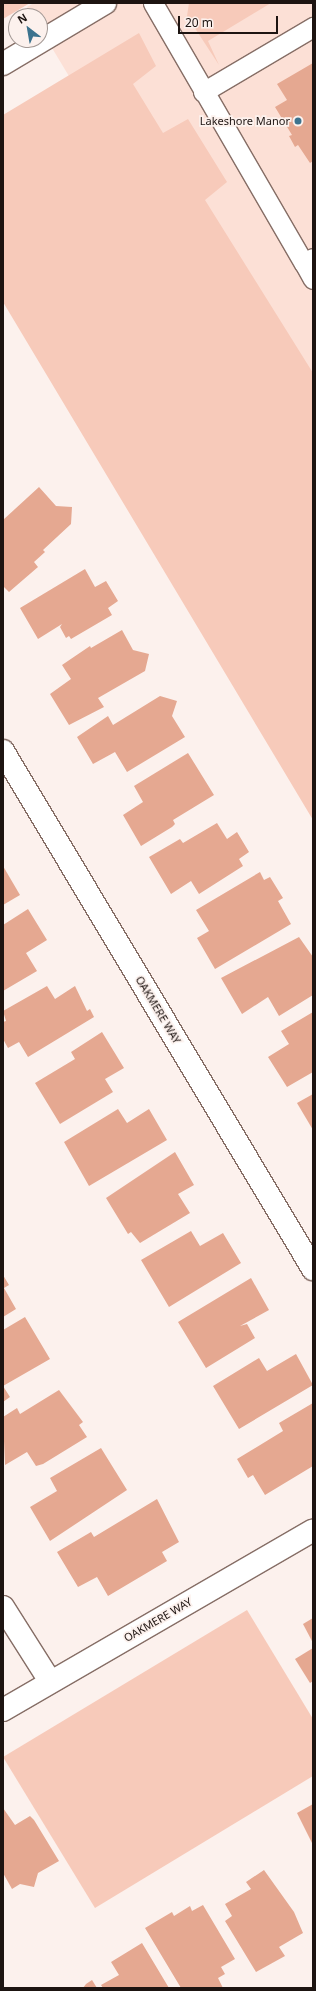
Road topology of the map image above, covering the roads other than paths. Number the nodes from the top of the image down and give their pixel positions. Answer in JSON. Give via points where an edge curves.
{"nodes":[{"id":1,"x":105,"y":3,"type":"edge"},
{"id":2,"x":153,"y":3,"type":"edge"},
{"id":3,"x":313,"y":27,"type":"edge"},
{"id":4,"x":3,"y":64,"type":"edge"},
{"id":5,"x":203,"y":92,"type":"junction"},
{"id":6,"x":310,"y":267,"type":"edge"},
{"id":7,"x":3,"y":750,"type":"edge"},
{"id":8,"x":313,"y":1269,"type":"edge"},
{"id":9,"x":313,"y":1530,"type":"edge"},
{"id":10,"x":3,"y":1607,"type":"edge"},
{"id":11,"x":50,"y":1681,"type":"junction"},
{"id":12,"x":3,"y":1710,"type":"edge"}],
"edges":[{"from":1,"to":4,"type":"street"},
{"from":2,"to":5,"type":"lane"},
{"from":3,"to":5,"type":"lane"},
{"from":5,"to":6,"type":"lane"},
{"from":7,"to":8,"type":"street","name":"OAKMERE WAY"},
{"from":9,"to":11,"type":"street","name":"OAKMERE WAY"},
{"from":10,"to":11,"type":"street"},
{"from":11,"to":12,"type":"street","name":"OAKMERE WAY"}]}
